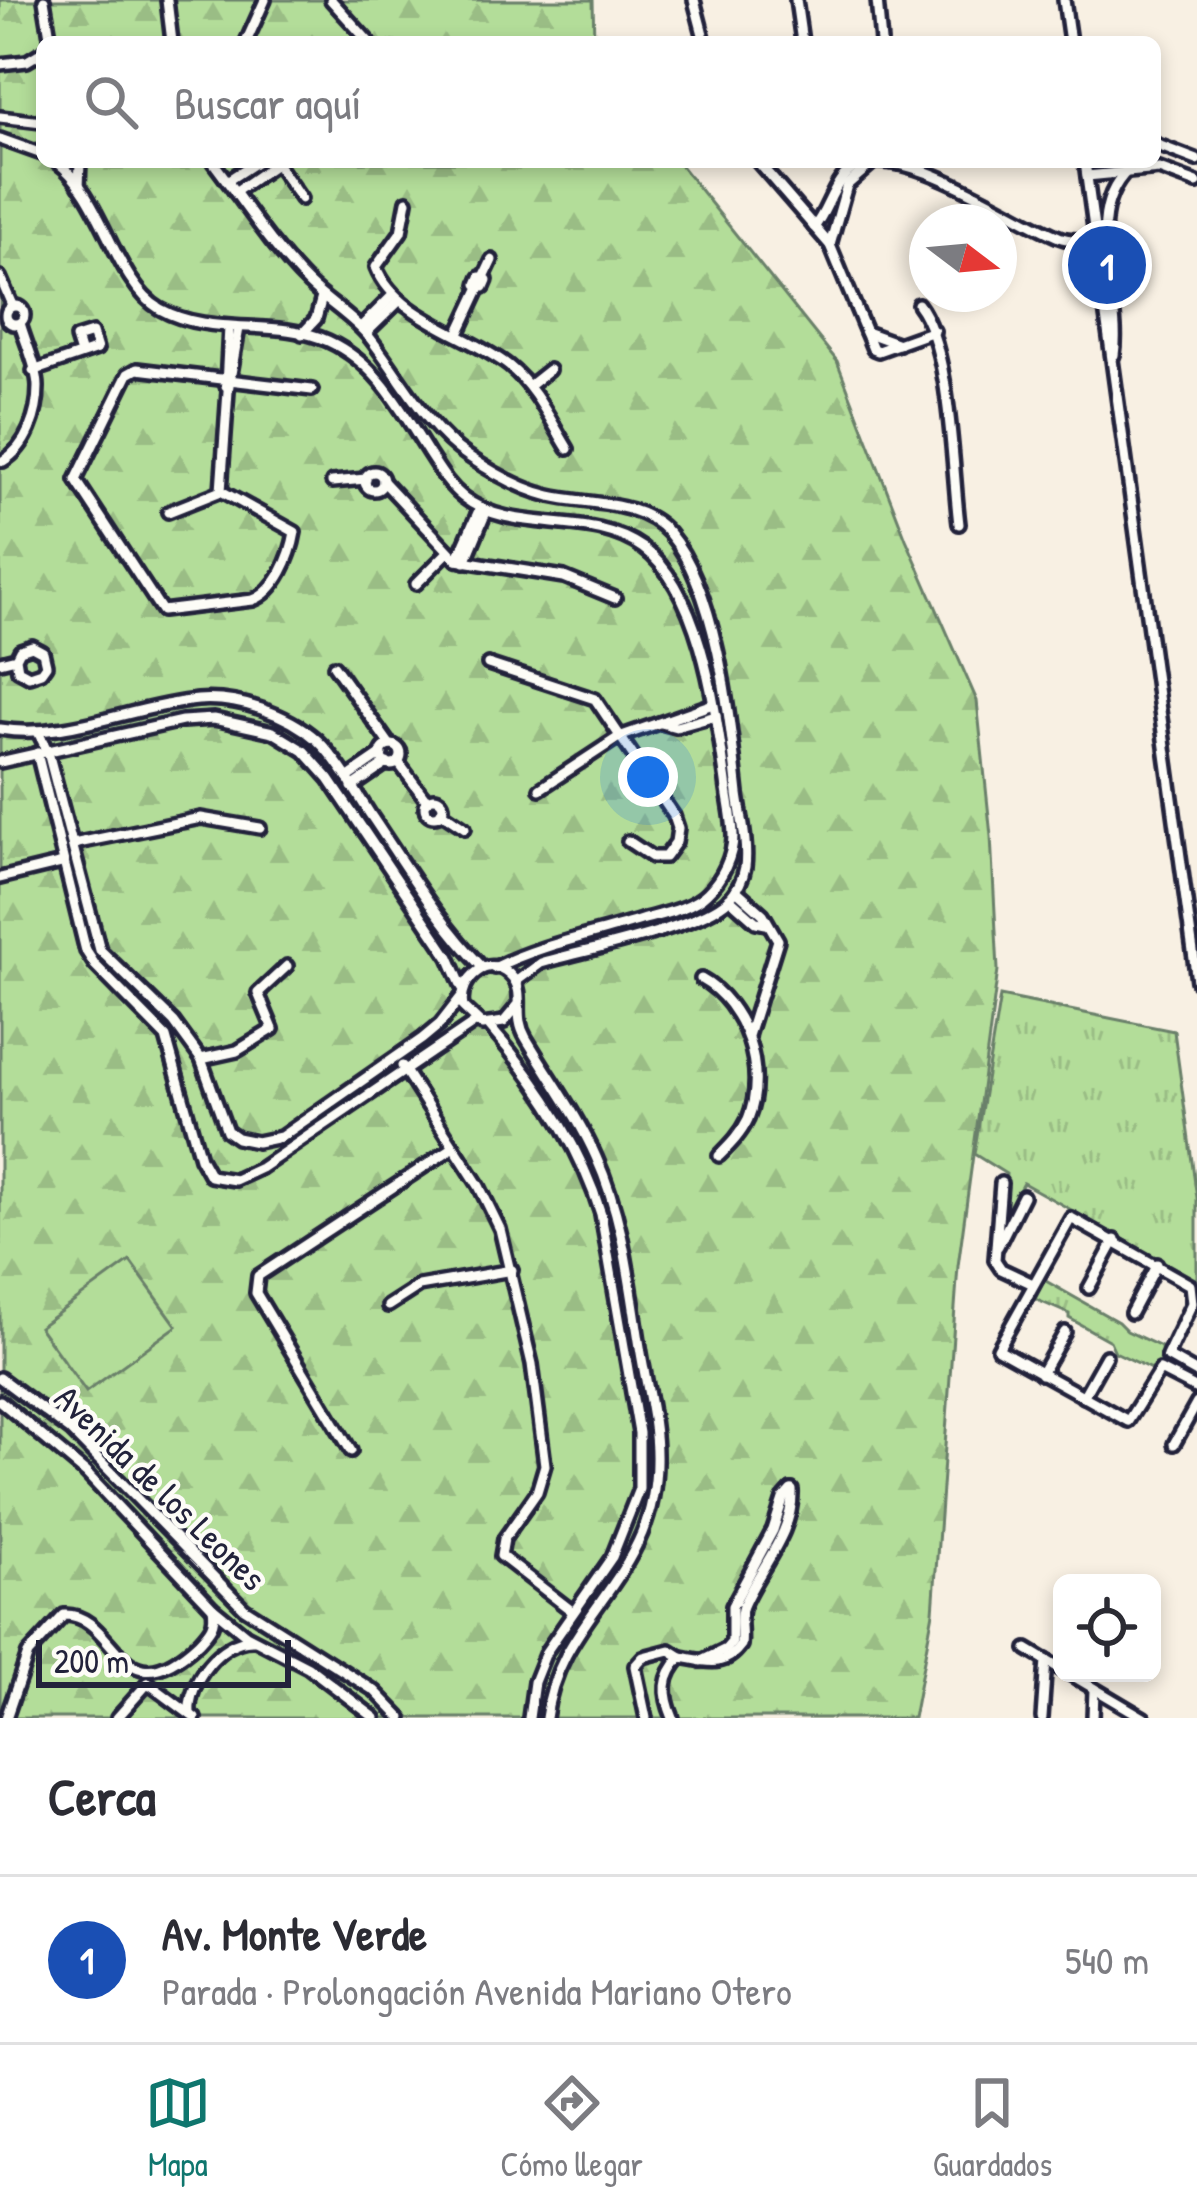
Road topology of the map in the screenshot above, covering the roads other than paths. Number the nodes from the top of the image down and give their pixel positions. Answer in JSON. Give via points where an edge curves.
{"nodes":[{"id":1,"x":44,"y":0,"type":"edge"},
{"id":2,"x":167,"y":0,"type":"edge"},
{"id":3,"x":265,"y":0,"type":"edge"},
{"id":4,"x":331,"y":0,"type":"edge"},
{"id":5,"x":694,"y":0,"type":"edge"},
{"id":6,"x":796,"y":0,"type":"edge"},
{"id":7,"x":877,"y":0,"type":"edge"},
{"id":8,"x":1064,"y":0,"type":"edge"},
{"id":9,"x":50,"y":36,"type":"edge"},
{"id":10,"x":171,"y":36,"type":"edge"},
{"id":11,"x":249,"y":36,"type":"edge"},
{"id":12,"x":364,"y":36,"type":"edge"},
{"id":13,"x":703,"y":36,"type":"edge"},
{"id":14,"x":801,"y":36,"type":"edge"},
{"id":15,"x":880,"y":36,"type":"edge"},
{"id":16,"x":1069,"y":36,"type":"edge"},
{"id":17,"x":36,"y":56,"type":"edge"},
{"id":18,"x":0,"y":64,"type":"edge"},
{"id":19,"x":0,"y":117,"type":"edge"},
{"id":20,"x":36,"y":121,"type":"edge"},
{"id":21,"x":0,"y":139,"type":"edge"},
{"id":22,"x":1161,"y":146,"type":"edge"},
{"id":23,"x":36,"y":152,"type":"edge"},
{"id":24,"x":1195,"y":159,"type":"edge"},
{"id":25,"x":63,"y":168,"type":"edge"},
{"id":26,"x":80,"y":168,"type":"edge"},
{"id":27,"x":217,"y":168,"type":"edge"},
{"id":28,"x":257,"y":168,"type":"edge"},
{"id":29,"x":262,"y":168,"type":"edge"},
{"id":30,"x":273,"y":168,"type":"edge"},
{"id":31,"x":763,"y":168,"type":"edge"},
{"id":32,"x":854,"y":168,"type":"edge"},
{"id":33,"x":867,"y":168,"type":"edge"},
{"id":34,"x":902,"y":168,"type":"edge"},
{"id":35,"x":1086,"y":168,"type":"edge"},
{"id":36,"x":1127,"y":168,"type":"edge"},
{"id":37,"x":1131,"y":168,"type":"edge"},
{"id":38,"x":1146,"y":168,"type":"edge"},
{"id":39,"x":1087,"y":176,"type":"junction"},
{"id":40,"x":1184,"y":176,"type":"junction"},
{"id":41,"x":227,"y":181,"type":"junction"},
{"id":42,"x":1197,"y":183,"type":"edge"},
{"id":43,"x":80,"y":186,"type":"junction"},
{"id":44,"x":235,"y":192,"type":"junction"},
{"id":45,"x":302,"y":199,"type":"dead end"},
{"id":46,"x":407,"y":201,"type":"dead end"},
{"id":47,"x":814,"y":227,"type":"junction"},
{"id":48,"x":1096,"y":240,"type":"junction"},
{"id":49,"x":830,"y":245,"type":"junction"},
{"id":50,"x":492,"y":260,"type":"dead end"},
{"id":51,"x":0,"y":277,"type":"edge"},
{"id":52,"x":322,"y":297,"type":"junction"},
{"id":53,"x":397,"y":298,"type":"junction"},
{"id":54,"x":923,"y":312,"type":"edge"},
{"id":55,"x":234,"y":327,"type":"junction"},
{"id":56,"x":363,"y":330,"type":"junction"},
{"id":57,"x":934,"y":331,"type":"junction"},
{"id":58,"x":302,"y":334,"type":"junction"},
{"id":59,"x":458,"y":334,"type":"junction"},
{"id":60,"x":82,"y":354,"type":"dead end"},
{"id":61,"x":1112,"y":366,"type":"junction"},
{"id":62,"x":549,"y":370,"type":"dead end"},
{"id":63,"x":34,"y":371,"type":"junction"},
{"id":64,"x":228,"y":384,"type":"junction"},
{"id":65,"x":530,"y":385,"type":"junction"},
{"id":66,"x":312,"y":390,"type":"dead end"},
{"id":67,"x":568,"y":449,"type":"dead end"},
{"id":68,"x":463,"y":453,"type":"junction"},
{"id":69,"x":4,"y":461,"type":"dead end"},
{"id":70,"x":441,"y":472,"type":"junction"},
{"id":71,"x":332,"y":482,"type":"dead end"},
{"id":72,"x":221,"y":491,"type":"junction"},
{"id":73,"x":483,"y":510,"type":"junction"},
{"id":74,"x":168,"y":512,"type":"dead end"},
{"id":75,"x":958,"y":524,"type":"dead end"},
{"id":76,"x":457,"y":558,"type":"junction"},
{"id":77,"x":416,"y":584,"type":"dead end"},
{"id":78,"x":615,"y":598,"type":"dead end"},
{"id":79,"x":16,"y":658,"type":"dead end"},
{"id":80,"x":0,"y":662,"type":"edge"},
{"id":81,"x":488,"y":664,"type":"dead end"},
{"id":82,"x":334,"y":666,"type":"dead end"},
{"id":83,"x":713,"y":704,"type":"junction"},
{"id":84,"x":716,"y":716,"type":"junction"},
{"id":85,"x":661,"y":723,"type":"junction"},
{"id":86,"x":0,"y":729,"type":"edge"},
{"id":87,"x":38,"y":732,"type":"junction"},
{"id":88,"x":619,"y":737,"type":"junction"},
{"id":89,"x":43,"y":752,"type":"junction"},
{"id":90,"x":389,"y":756,"type":"junction"},
{"id":91,"x":0,"y":761,"type":"edge"},
{"id":92,"x":350,"y":783,"type":"junction"},
{"id":93,"x":540,"y":789,"type":"dead end"},
{"id":94,"x":260,"y":827,"type":"dead end"},
{"id":95,"x":465,"y":828,"type":"dead end"},
{"id":96,"x":628,"y":841,"type":"dead end"},
{"id":97,"x":73,"y":844,"type":"junction"},
{"id":98,"x":62,"y":863,"type":"junction"},
{"id":99,"x":0,"y":878,"type":"edge"},
{"id":100,"x":732,"y":894,"type":"junction"},
{"id":101,"x":287,"y":966,"type":"dead end"},
{"id":102,"x":488,"y":968,"type":"junction"},
{"id":103,"x":700,"y":979,"type":"dead end"},
{"id":104,"x":1197,"y":982,"type":"edge"},
{"id":105,"x":517,"y":985,"type":"junction"},
{"id":106,"x":462,"y":993,"type":"junction"},
{"id":107,"x":519,"y":1004,"type":"junction"},
{"id":108,"x":757,"y":1005,"type":"junction"},
{"id":109,"x":735,"y":1012,"type":"junction"},
{"id":110,"x":476,"y":1022,"type":"junction"},
{"id":111,"x":489,"y":1026,"type":"junction"},
{"id":112,"x":748,"y":1042,"type":"junction"},
{"id":113,"x":395,"y":1056,"type":"junction"},
{"id":114,"x":201,"y":1059,"type":"junction"},
{"id":115,"x":404,"y":1068,"type":"junction"},
{"id":116,"x":294,"y":1127,"type":"junction"},
{"id":117,"x":302,"y":1139,"type":"junction"},
{"id":118,"x":454,"y":1147,"type":"junction"},
{"id":119,"x":719,"y":1156,"type":"dead end"},
{"id":120,"x":1001,"y":1183,"type":"dead end"},
{"id":121,"x":1023,"y":1196,"type":"dead end"},
{"id":122,"x":1115,"y":1240,"type":"junction"},
{"id":123,"x":995,"y":1251,"type":"junction"},
{"id":124,"x":1157,"y":1264,"type":"junction"},
{"id":125,"x":512,"y":1270,"type":"junction"},
{"id":126,"x":1033,"y":1283,"type":"junction"},
{"id":127,"x":1089,"y":1288,"type":"dead end"},
{"id":128,"x":388,"y":1306,"type":"dead end"},
{"id":129,"x":1131,"y":1312,"type":"dead end"},
{"id":130,"x":1065,"y":1332,"type":"dead end"},
{"id":131,"x":1106,"y":1356,"type":"dead end"},
{"id":132,"x":1197,"y":1373,"type":"edge"},
{"id":133,"x":1041,"y":1374,"type":"junction"},
{"id":134,"x":0,"y":1378,"type":"edge"},
{"id":135,"x":1197,"y":1389,"type":"edge"},
{"id":136,"x":1083,"y":1397,"type":"junction"},
{"id":137,"x":0,"y":1401,"type":"edge"},
{"id":138,"x":1197,"y":1403,"type":"edge"},
{"id":139,"x":1174,"y":1444,"type":"dead end"},
{"id":140,"x":350,"y":1451,"type":"dead end"},
{"id":141,"x":94,"y":1454,"type":"junction"},
{"id":142,"x":80,"y":1468,"type":"junction"},
{"id":143,"x":213,"y":1608,"type":"junction"},
{"id":144,"x":572,"y":1612,"type":"junction"},
{"id":145,"x":254,"y":1640,"type":"junction"},
{"id":146,"x":1027,"y":1649,"type":"dead end"},
{"id":147,"x":681,"y":1657,"type":"junction"},
{"id":148,"x":701,"y":1660,"type":"junction"},
{"id":149,"x":1046,"y":1660,"type":"junction"},
{"id":150,"x":178,"y":1662,"type":"junction"},
{"id":151,"x":1053,"y":1664,"type":"edge"},
{"id":152,"x":148,"y":1677,"type":"junction"},
{"id":153,"x":196,"y":1678,"type":"junction"},
{"id":154,"x":1083,"y":1682,"type":"edge"},
{"id":155,"x":1094,"y":1689,"type":"junction"},
{"id":156,"x":193,"y":1716,"type":"edge"},
{"id":157,"x":1140,"y":1717,"type":"edge"},
{"id":158,"x":6,"y":1718,"type":"edge"},
{"id":159,"x":117,"y":1718,"type":"edge"},
{"id":160,"x":375,"y":1718,"type":"edge"},
{"id":161,"x":401,"y":1718,"type":"edge"},
{"id":162,"x":529,"y":1718,"type":"edge"},
{"id":163,"x":546,"y":1718,"type":"edge"},
{"id":164,"x":646,"y":1718,"type":"edge"},
{"id":165,"x":673,"y":1718,"type":"edge"},
{"id":166,"x":1042,"y":1718,"type":"edge"},
{"id":167,"x":1093,"y":1718,"type":"edge"}],
"edges":[{"from":1,"to":9,"type":"street"},
{"from":2,"to":10,"type":"street"},
{"from":3,"to":11,"type":"street"},
{"from":4,"to":12,"type":"street"},
{"from":5,"to":13,"type":"street"},
{"from":6,"to":14,"type":"street"},
{"from":7,"to":15,"type":"street"},
{"from":8,"to":16,"type":"street"},
{"from":17,"to":18,"type":"street"},
{"from":19,"to":20,"type":"street"},
{"from":21,"to":23,"type":"street"},
{"from":22,"to":24,"type":"street"},
{"from":24,"to":40,"type":"street"},
{"from":25,"to":43,"type":"street"},
{"from":26,"to":43,"type":"street"},
{"from":27,"to":41,"type":"street"},
{"from":28,"to":41,"type":"street"},
{"from":29,"to":44,"type":"street"},
{"from":30,"to":45,"type":"street"},
{"from":31,"to":47,"type":"street"},
{"from":32,"to":47,"type":"street"},
{"from":33,"to":49,"type":"street","via":[[847,185]]},
{"from":34,"to":48,"type":"street","via":[[924,171],[1065,240]]},
{"from":35,"to":39,"type":"street"},
{"from":36,"to":39,"type":"street"},
{"from":37,"to":61,"type":"street","via":[[1103,215],[1117,332]]},
{"from":38,"to":40,"type":"street"},
{"from":39,"to":48,"type":"street"},
{"from":40,"to":42,"type":"street"},
{"from":41,"to":44,"type":"street"},
{"from":43,"to":55,"type":"street","via":[[146,298],[182,320]]},
{"from":44,"to":52,"type":"street"},
{"from":46,"to":53,"type":"street","via":[[401,232],[376,267]]},
{"from":47,"to":49,"type":"street"},
{"from":48,"to":61,"type":"street"},
{"from":49,"to":57,"type":"street","via":[[866,332],[899,344]]},
{"from":50,"to":59,"type":"street"},
{"from":51,"to":63,"type":"street","via":[[13,305],[5,316],[20,323]]},
{"from":52,"to":56,"type":"street"},
{"from":52,"to":58,"type":"street"},
{"from":53,"to":56,"type":"street"},
{"from":53,"to":59,"type":"street"},
{"from":54,"to":57,"type":"street"},
{"from":55,"to":58,"type":"street"},
{"from":55,"to":64,"type":"street"},
{"from":56,"to":68,"type":"street"},
{"from":57,"to":75,"type":"street"},
{"from":58,"to":70,"type":"street","via":[[375,374]]},
{"from":59,"to":65,"type":"street"},
{"from":60,"to":63,"type":"street"},
{"from":61,"to":104,"type":"street"},
{"from":62,"to":65,"type":"street"},
{"from":63,"to":69,"type":"street","via":[[25,441]]},
{"from":64,"to":66,"type":"street"},
{"from":64,"to":72,"type":"street"},
{"from":64,"to":72,"type":"street","via":[[131,370],[78,471],[78,488],[162,611],[253,600],[273,586],[296,534]]},
{"from":65,"to":67,"type":"street"},
{"from":68,"to":70,"type":"street"},
{"from":68,"to":100,"type":"street","via":[[548,496],[639,512],[672,537],[723,676],[745,851]]},
{"from":70,"to":73,"type":"street"},
{"from":71,"to":76,"type":"street","via":[[376,472]]},
{"from":72,"to":74,"type":"street"},
{"from":73,"to":76,"type":"street"},
{"from":73,"to":83,"type":"street","via":[[599,528],[644,548],[678,590]]},
{"from":76,"to":77,"type":"street"},
{"from":76,"to":78,"type":"street","via":[[564,577]]},
{"from":79,"to":80,"type":"street"},
{"from":81,"to":88,"type":"street","via":[[595,699]]},
{"from":82,"to":90,"type":"street"},
{"from":83,"to":84,"type":"street"},
{"from":83,"to":85,"type":"street"},
{"from":84,"to":85,"type":"street"},
{"from":84,"to":102,"type":"street","via":[[734,837],[706,894]]},
{"from":85,"to":88,"type":"street"},
{"from":86,"to":87,"type":"street"},
{"from":87,"to":89,"type":"street"},
{"from":87,"to":92,"type":"street","via":[[200,700],[239,704],[279,716],[316,740]]},
{"from":88,"to":93,"type":"street"},
{"from":88,"to":96,"type":"street","via":[[678,828],[665,857]]},
{"from":89,"to":91,"type":"street"},
{"from":89,"to":97,"type":"street"},
{"from":89,"to":98,"type":"street"},
{"from":89,"to":106,"type":"street","via":[[214,718],[273,732],[328,779],[449,957]]},
{"from":90,"to":92,"type":"street"},
{"from":90,"to":95,"type":"street","via":[[427,801],[429,815],[441,812]]},
{"from":92,"to":102,"type":"street","via":[[441,922]]},
{"from":94,"to":97,"type":"street","via":[[201,818]]},
{"from":97,"to":114,"type":"street","via":[[100,950]]},
{"from":98,"to":99,"type":"street"},
{"from":98,"to":117,"type":"street","via":[[90,958],[166,1037],[204,1170],[236,1180]]},
{"from":100,"to":105,"type":"street","via":[[704,916],[541,963]]},
{"from":100,"to":108,"type":"street","via":[[778,940]]},
{"from":101,"to":114,"type":"street","via":[[258,993],[273,1029],[236,1051]]},
{"from":102,"to":105,"type":"street"},
{"from":102,"to":106,"type":"street","via":[[472,974]]},
{"from":103,"to":109,"type":"street"},
{"from":105,"to":107,"type":"street"},
{"from":106,"to":110,"type":"street"},
{"from":106,"to":113,"type":"street","via":[[440,1024]]},
{"from":107,"to":111,"type":"street"},
{"from":107,"to":163,"type":"street","via":[[519,1027],[596,1156],[615,1210],[655,1433],[644,1530],[566,1651]]},
{"from":108,"to":109,"type":"street"},
{"from":108,"to":112,"type":"street"},
{"from":109,"to":112,"type":"street"},
{"from":110,"to":111,"type":"street"},
{"from":110,"to":115,"type":"street"},
{"from":111,"to":144,"type":"street","via":[[591,1181],[639,1433],[632,1513]]},
{"from":112,"to":119,"type":"street","via":[[752,1108]]},
{"from":113,"to":115,"type":"street"},
{"from":113,"to":116,"type":"street"},
{"from":114,"to":116,"type":"street","via":[[226,1131],[248,1141]]},
{"from":115,"to":117,"type":"street"},
{"from":115,"to":118,"type":"street"},
{"from":116,"to":117,"type":"street"},
{"from":118,"to":125,"type":"street","via":[[500,1229]]},
{"from":118,"to":140,"type":"street","via":[[258,1276],[256,1293]]},
{"from":120,"to":123,"type":"street"},
{"from":121,"to":123,"type":"street"},
{"from":122,"to":124,"type":"street"},
{"from":122,"to":126,"type":"street","via":[[1071,1217]]},
{"from":122,"to":127,"type":"street"},
{"from":123,"to":126,"type":"street","via":[[1001,1269]]},
{"from":124,"to":129,"type":"street"},
{"from":124,"to":132,"type":"street","via":[[1190,1285],[1192,1303],[1167,1356]]},
{"from":125,"to":128,"type":"street","via":[[419,1286]]},
{"from":125,"to":144,"type":"street","via":[[546,1453],[541,1486],[507,1532],[501,1556]]},
{"from":126,"to":133,"type":"street","via":[[998,1349]]},
{"from":130,"to":133,"type":"street"},
{"from":131,"to":136,"type":"street"},
{"from":133,"to":136,"type":"street"},
{"from":134,"to":141,"type":"street","name":"Avenida de los Leones"},
{"from":135,"to":136,"type":"street","via":[[1160,1370],[1128,1421]]},
{"from":137,"to":142,"type":"street","name":"Avenida de los Leones"},
{"from":138,"to":139,"type":"street"},
{"from":141,"to":142,"type":"street"},
{"from":141,"to":161,"type":"street","name":"Avenida de los Leones","via":[[244,1608],[375,1690]]},
{"from":142,"to":143,"type":"street","name":"Avenida de los Leones"},
{"from":143,"to":145,"type":"street","name":"Avenida de los Leones"},
{"from":143,"to":150,"type":"street","via":[[211,1628]]},
{"from":144,"to":162,"type":"street","via":[[545,1652]]},
{"from":145,"to":153,"type":"street","via":[[236,1642]]},
{"from":145,"to":160,"type":"street","name":"Avenida de los Leones","via":[[308,1667]]},
{"from":146,"to":149,"type":"street"},
{"from":147,"to":148,"type":"street"},
{"from":147,"to":164,"type":"street","via":[[659,1651],[635,1666]]},
{"from":147,"to":165,"type":"street","via":[[663,1692]]},
{"from":148,"to":148,"type":"street","via":[[724,1661],[741,1645],[741,1610],[783,1534],[792,1490],[732,1606],[732,1642]]},
{"from":149,"to":151,"type":"street"},
{"from":149,"to":166,"type":"street"},
{"from":150,"to":152,"type":"street"},
{"from":150,"to":153,"type":"street"},
{"from":152,"to":156,"type":"street"},
{"from":152,"to":158,"type":"street","via":[[78,1617],[64,1616],[28,1654]]},
{"from":152,"to":159,"type":"street"},
{"from":153,"to":156,"type":"street"},
{"from":154,"to":155,"type":"street"},
{"from":155,"to":157,"type":"street"},
{"from":155,"to":167,"type":"street"}]}
